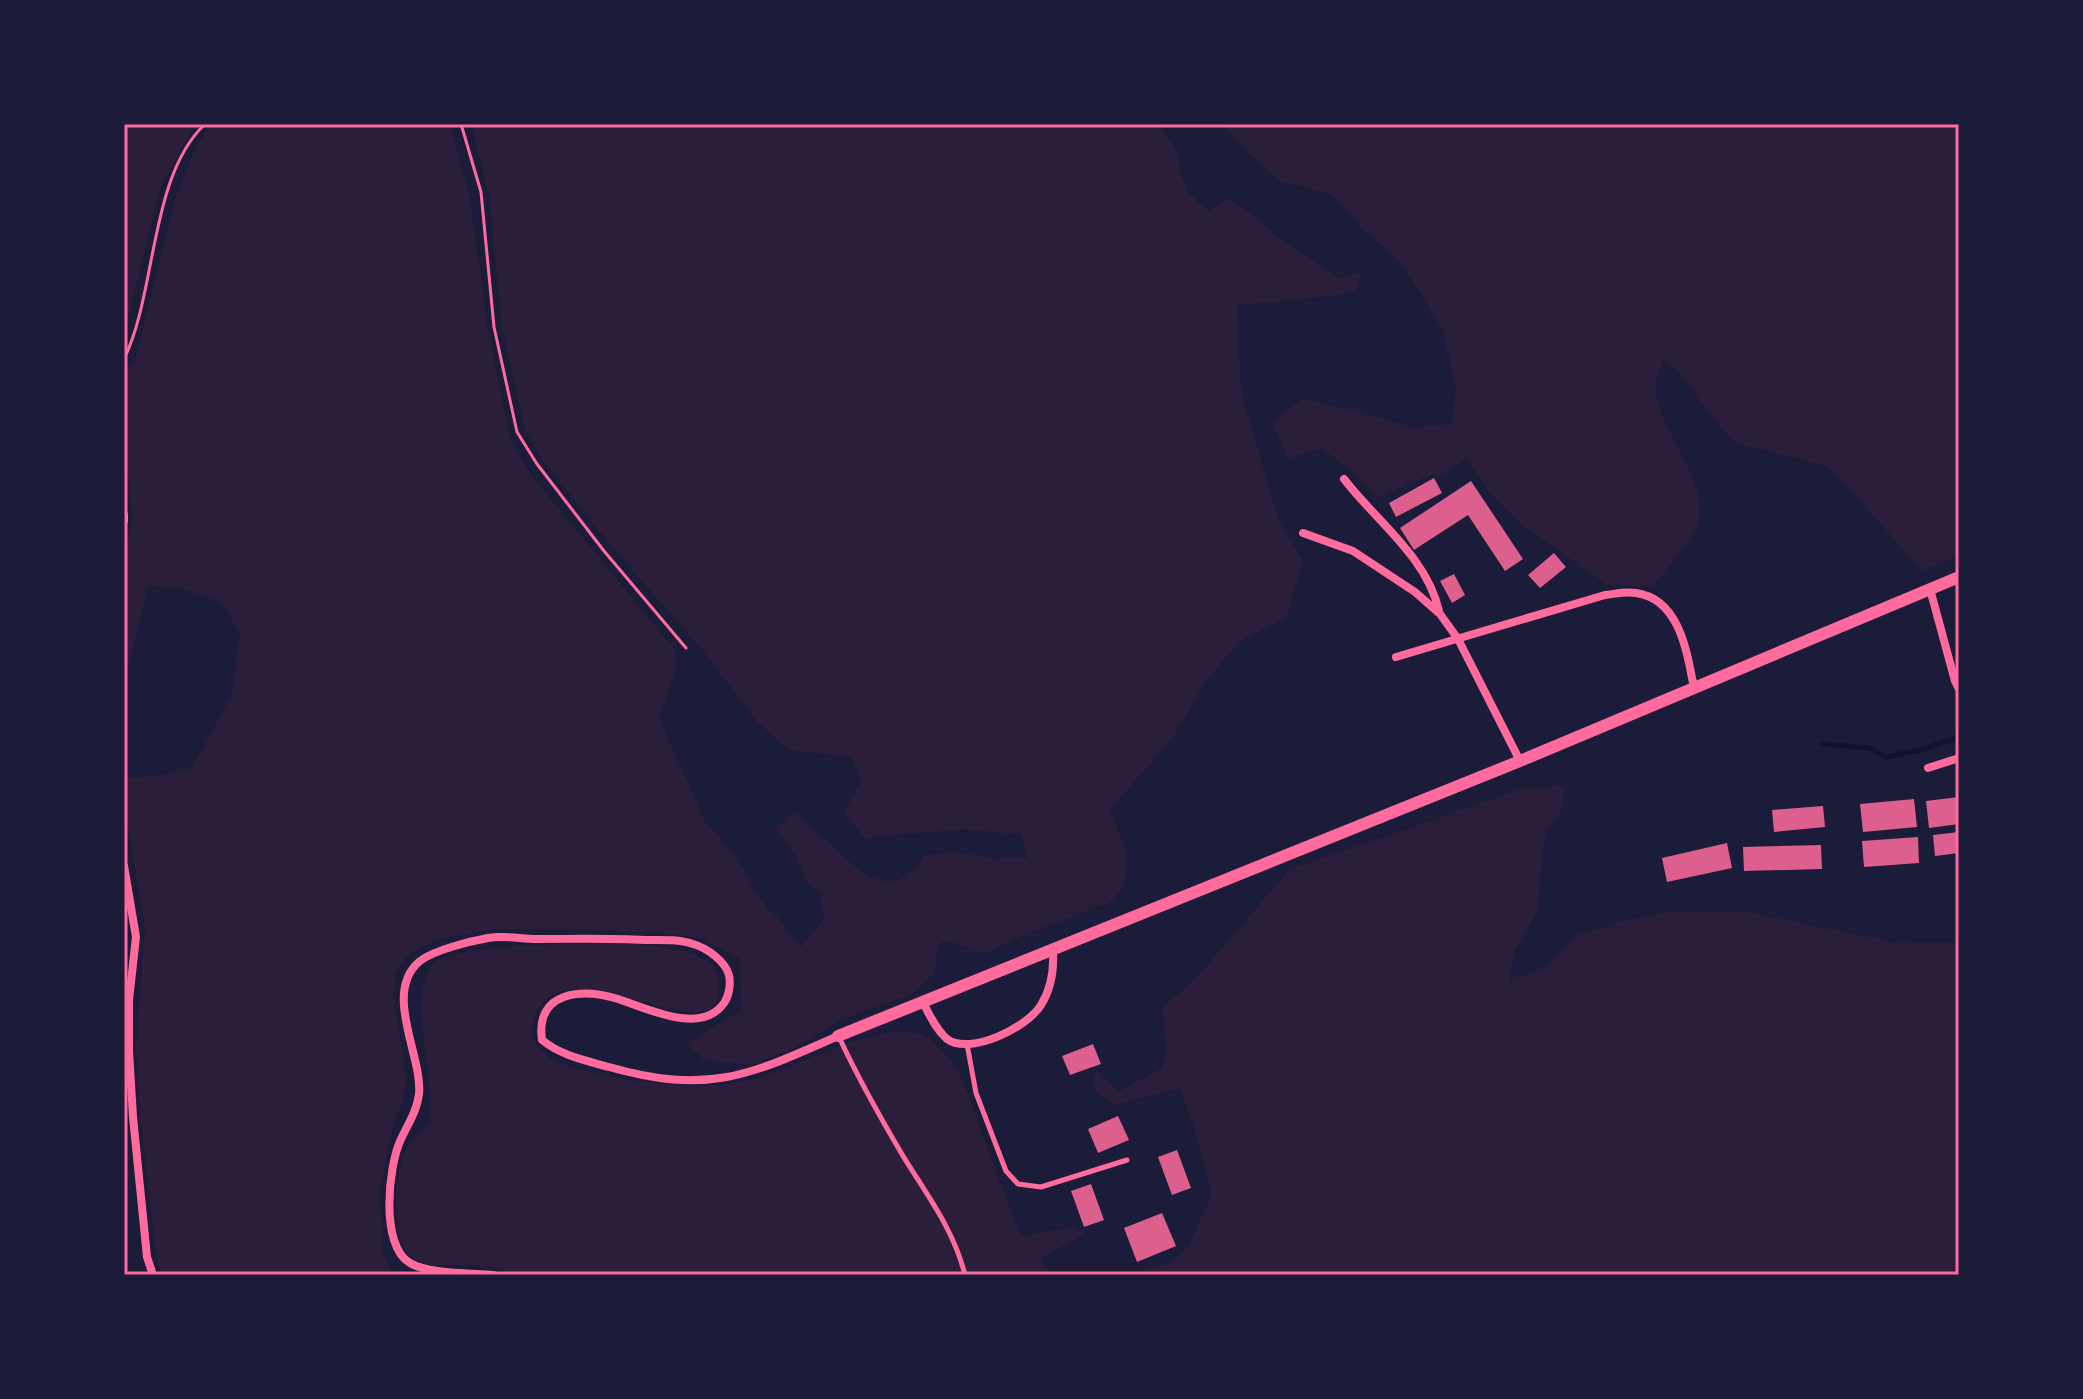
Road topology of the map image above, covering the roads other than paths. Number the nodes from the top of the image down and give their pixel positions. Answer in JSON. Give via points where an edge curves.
{"nodes":[{"id":1,"x":1344,"y":479,"type":"dead end"},
{"id":2,"x":124,"y":515,"type":"edge"},
{"id":3,"x":124,"y":521,"type":"edge"},
{"id":4,"x":1303,"y":533,"type":"dead end"},
{"id":5,"x":1959,"y":577,"type":"edge"},
{"id":6,"x":1930,"y":589,"type":"junction"},
{"id":7,"x":1439,"y":612,"type":"junction"},
{"id":8,"x":1458,"y":639,"type":"junction"},
{"id":9,"x":1396,"y":657,"type":"dead end"},
{"id":10,"x":1694,"y":688,"type":"junction"},
{"id":11,"x":1959,"y":689,"type":"edge"},
{"id":12,"x":1959,"y":758,"type":"edge"},
{"id":13,"x":1520,"y":761,"type":"junction"},
{"id":14,"x":1928,"y":768,"type":"dead end"},
{"id":15,"x":124,"y":866,"type":"edge"},
{"id":16,"x":1053,"y":951,"type":"junction"},
{"id":17,"x":923,"y":1003,"type":"junction"},
{"id":18,"x":838,"y":1036,"type":"junction"},
{"id":19,"x":967,"y":1044,"type":"junction"},
{"id":20,"x":1127,"y":1160,"type":"dead end"},
{"id":21,"x":153,"y":1275,"type":"edge"},
{"id":22,"x":493,"y":1275,"type":"edge"},
{"id":23,"x":965,"y":1275,"type":"edge"}],
"edges":[{"from":1,"to":7,"type":"street","via":[[1411,556],[1435,595]]},
{"from":2,"to":3,"type":"street"},
{"from":4,"to":7,"type":"street","via":[[1353,551]]},
{"from":5,"to":6,"type":"street"},
{"from":6,"to":10,"type":"street"},
{"from":6,"to":11,"type":"street"},
{"from":7,"to":8,"type":"street"},
{"from":8,"to":9,"type":"street"},
{"from":8,"to":10,"type":"street","via":[[1605,595],[1634,592],[1662,605],[1676,623]]},
{"from":8,"to":13,"type":"street"},
{"from":10,"to":13,"type":"street"},
{"from":12,"to":14,"type":"street"},
{"from":13,"to":16,"type":"street"},
{"from":15,"to":21,"type":"street","via":[[136,937],[129,1000],[133,1117]]},
{"from":16,"to":17,"type":"street"},
{"from":16,"to":19,"type":"street","via":[[1054,972],[1040,1008],[1002,1037]]},
{"from":17,"to":18,"type":"street"},
{"from":17,"to":19,"type":"street","via":[[949,1041]]},
{"from":18,"to":22,"type":"street","via":[[745,1075],[677,1081],[647,1076],[557,1052],[542,1040],[543,1015],[564,995],[591,994],[660,1014],[693,1018],[718,1012],[729,997],[729,976],[716,957],[695,944],[491,937],[420,961],[408,977],[404,995],[419,1093],[393,1165],[393,1238],[398,1254],[412,1265]]},
{"from":18,"to":23,"type":"lane","via":[[904,1158],[940,1212]]},
{"from":19,"to":20,"type":"lane","via":[[976,1093],[1006,1171],[1018,1184],[1041,1187]]}]}
